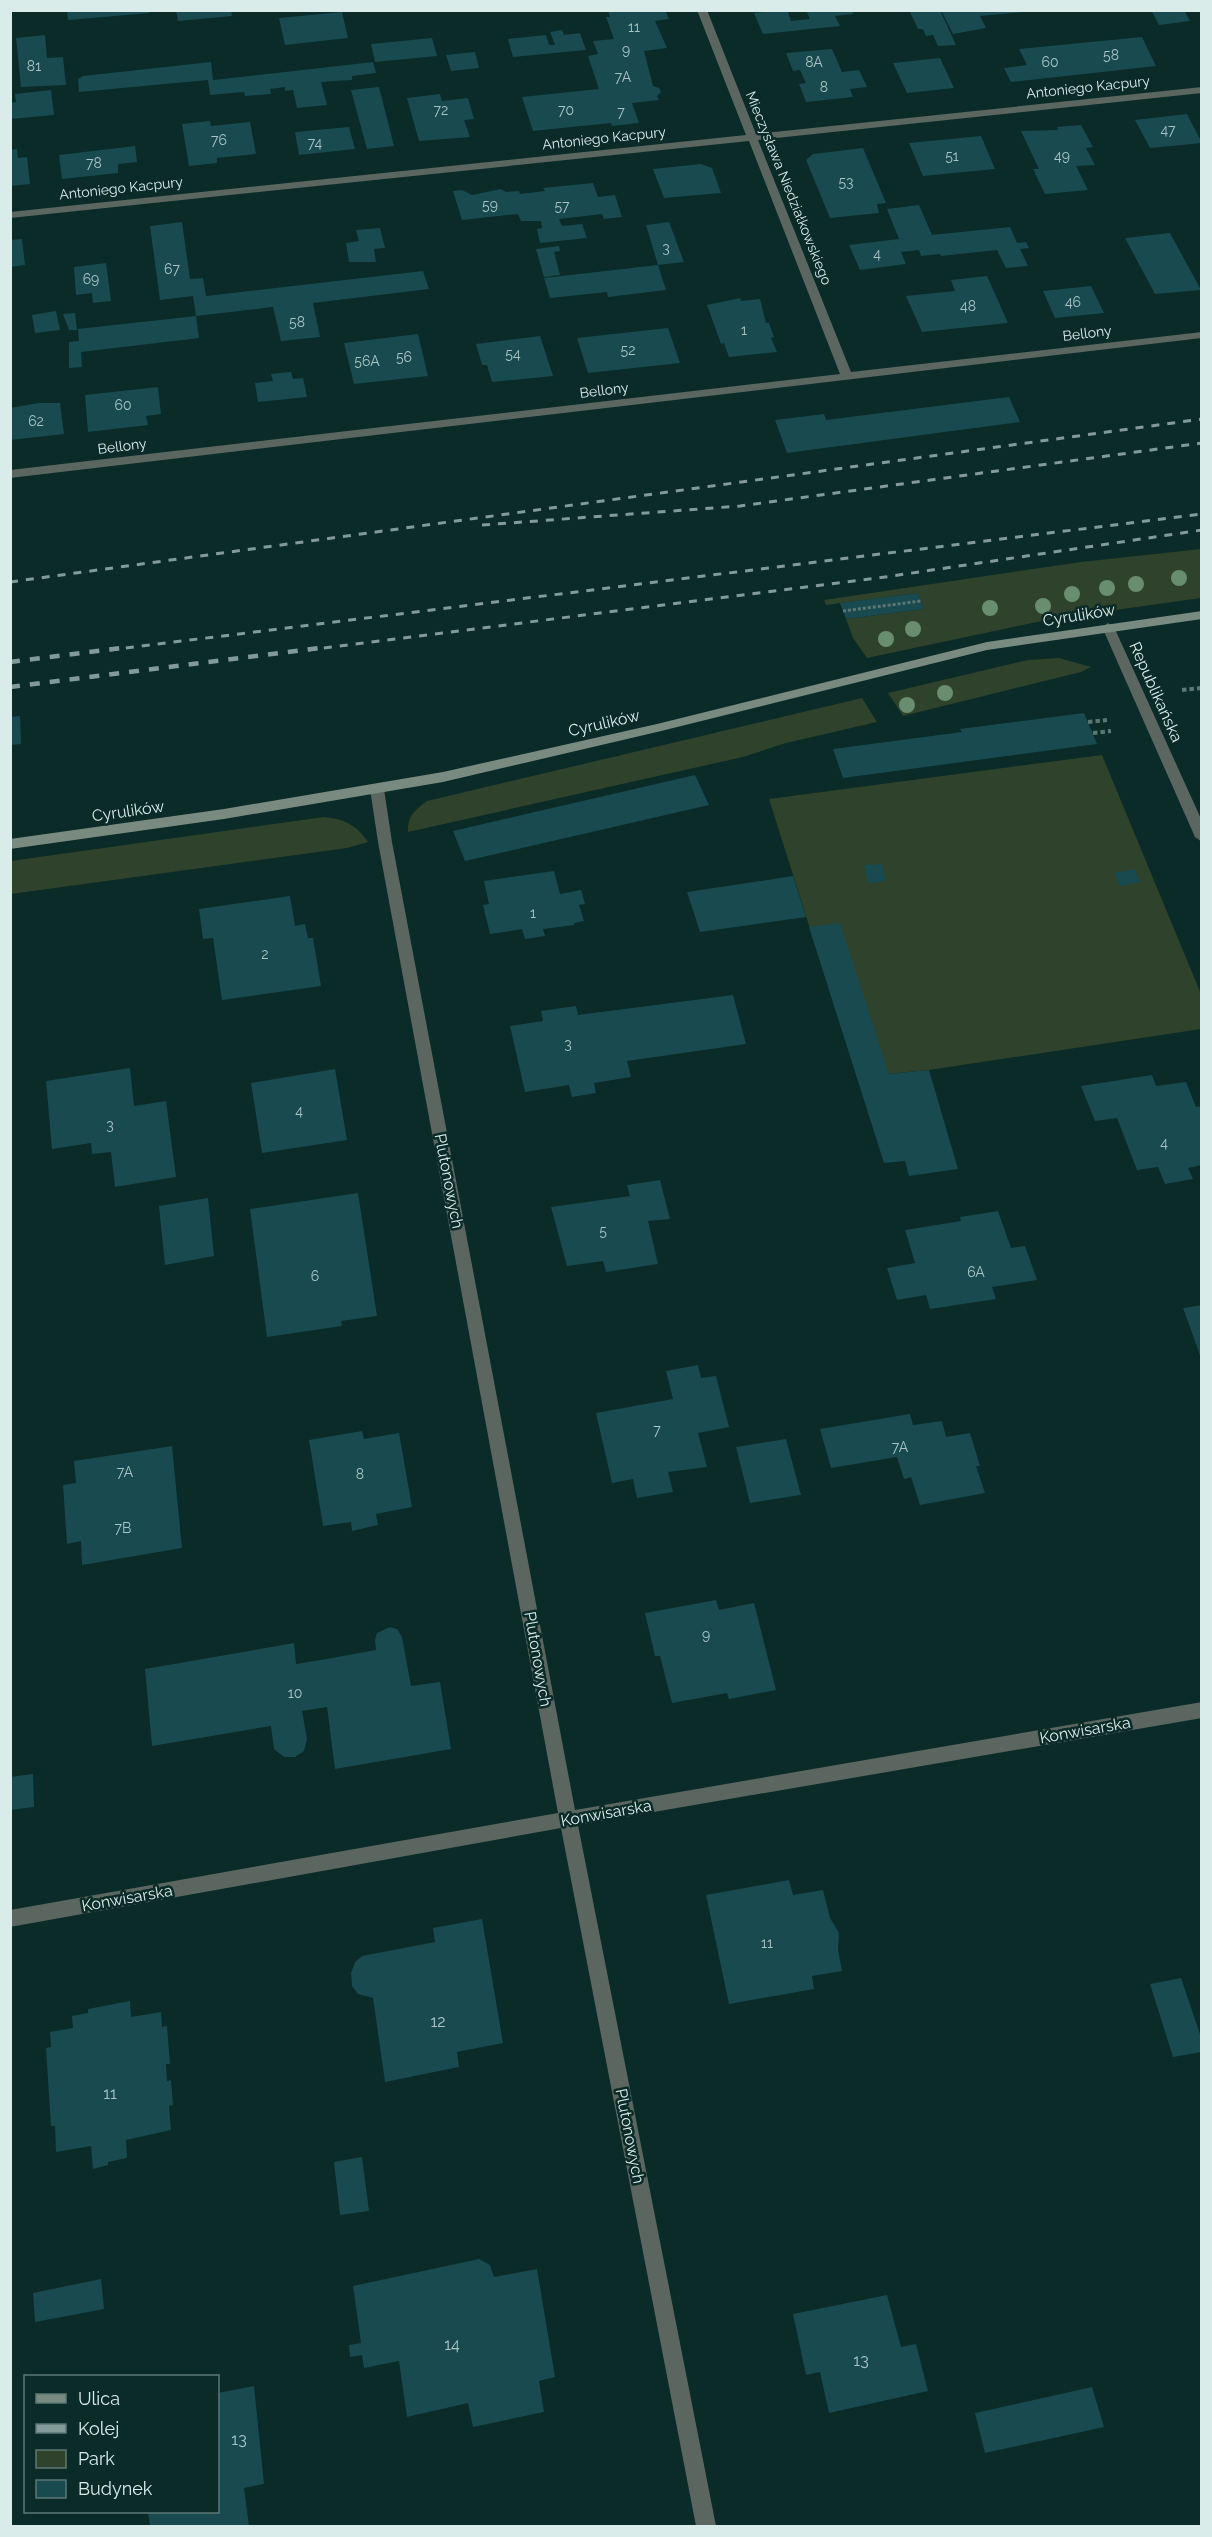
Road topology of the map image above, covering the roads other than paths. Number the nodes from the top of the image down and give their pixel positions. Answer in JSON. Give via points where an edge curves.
{"nodes":[{"id":1,"x":702,"y":10,"type":"edge"},
{"id":2,"x":1202,"y":90,"type":"edge"},
{"id":3,"x":754,"y":137,"type":"junction"},
{"id":4,"x":10,"y":215,"type":"edge"},
{"id":5,"x":1202,"y":335,"type":"edge"},
{"id":6,"x":847,"y":376,"type":"junction"},
{"id":7,"x":10,"y":474,"type":"edge"},
{"id":8,"x":1202,"y":615,"type":"edge"},
{"id":9,"x":1108,"y":627,"type":"junction"},
{"id":10,"x":377,"y":789,"type":"junction"},
{"id":11,"x":1202,"y":837,"type":"edge"},
{"id":12,"x":10,"y":844,"type":"edge"},
{"id":13,"x":1202,"y":1710,"type":"edge"},
{"id":14,"x":568,"y":1819,"type":"junction"},
{"id":15,"x":10,"y":1919,"type":"edge"},
{"id":16,"x":706,"y":2526,"type":"edge"}],
"edges":[{"from":1,"to":3,"type":"street","name":"Mieczysława Niedziałkowskiego"},
{"from":2,"to":3,"type":"street","name":"Antoniego Kacpury"},
{"from":3,"to":4,"type":"street","name":"Antoniego Kacpury"},
{"from":3,"to":6,"type":"street","name":"Mieczysława Niedziałkowskiego"},
{"from":5,"to":6,"type":"street","name":"Bellony"},
{"from":6,"to":7,"type":"street","name":"Bellony"},
{"from":8,"to":9,"type":"main road","name":"Cyrulików"},
{"from":9,"to":10,"type":"main road","name":"Cyrulików","via":[[987,646],[645,730]]},
{"from":9,"to":11,"type":"street","name":"Republikańska"},
{"from":10,"to":12,"type":"main road","name":"Cyrulików"},
{"from":10,"to":14,"type":"street","name":"Plutonowych"},
{"from":13,"to":14,"type":"street","name":"Konwisarska"},
{"from":14,"to":15,"type":"street","name":"Konwisarska"},
{"from":14,"to":16,"type":"street","name":"Plutonowych"}]}
